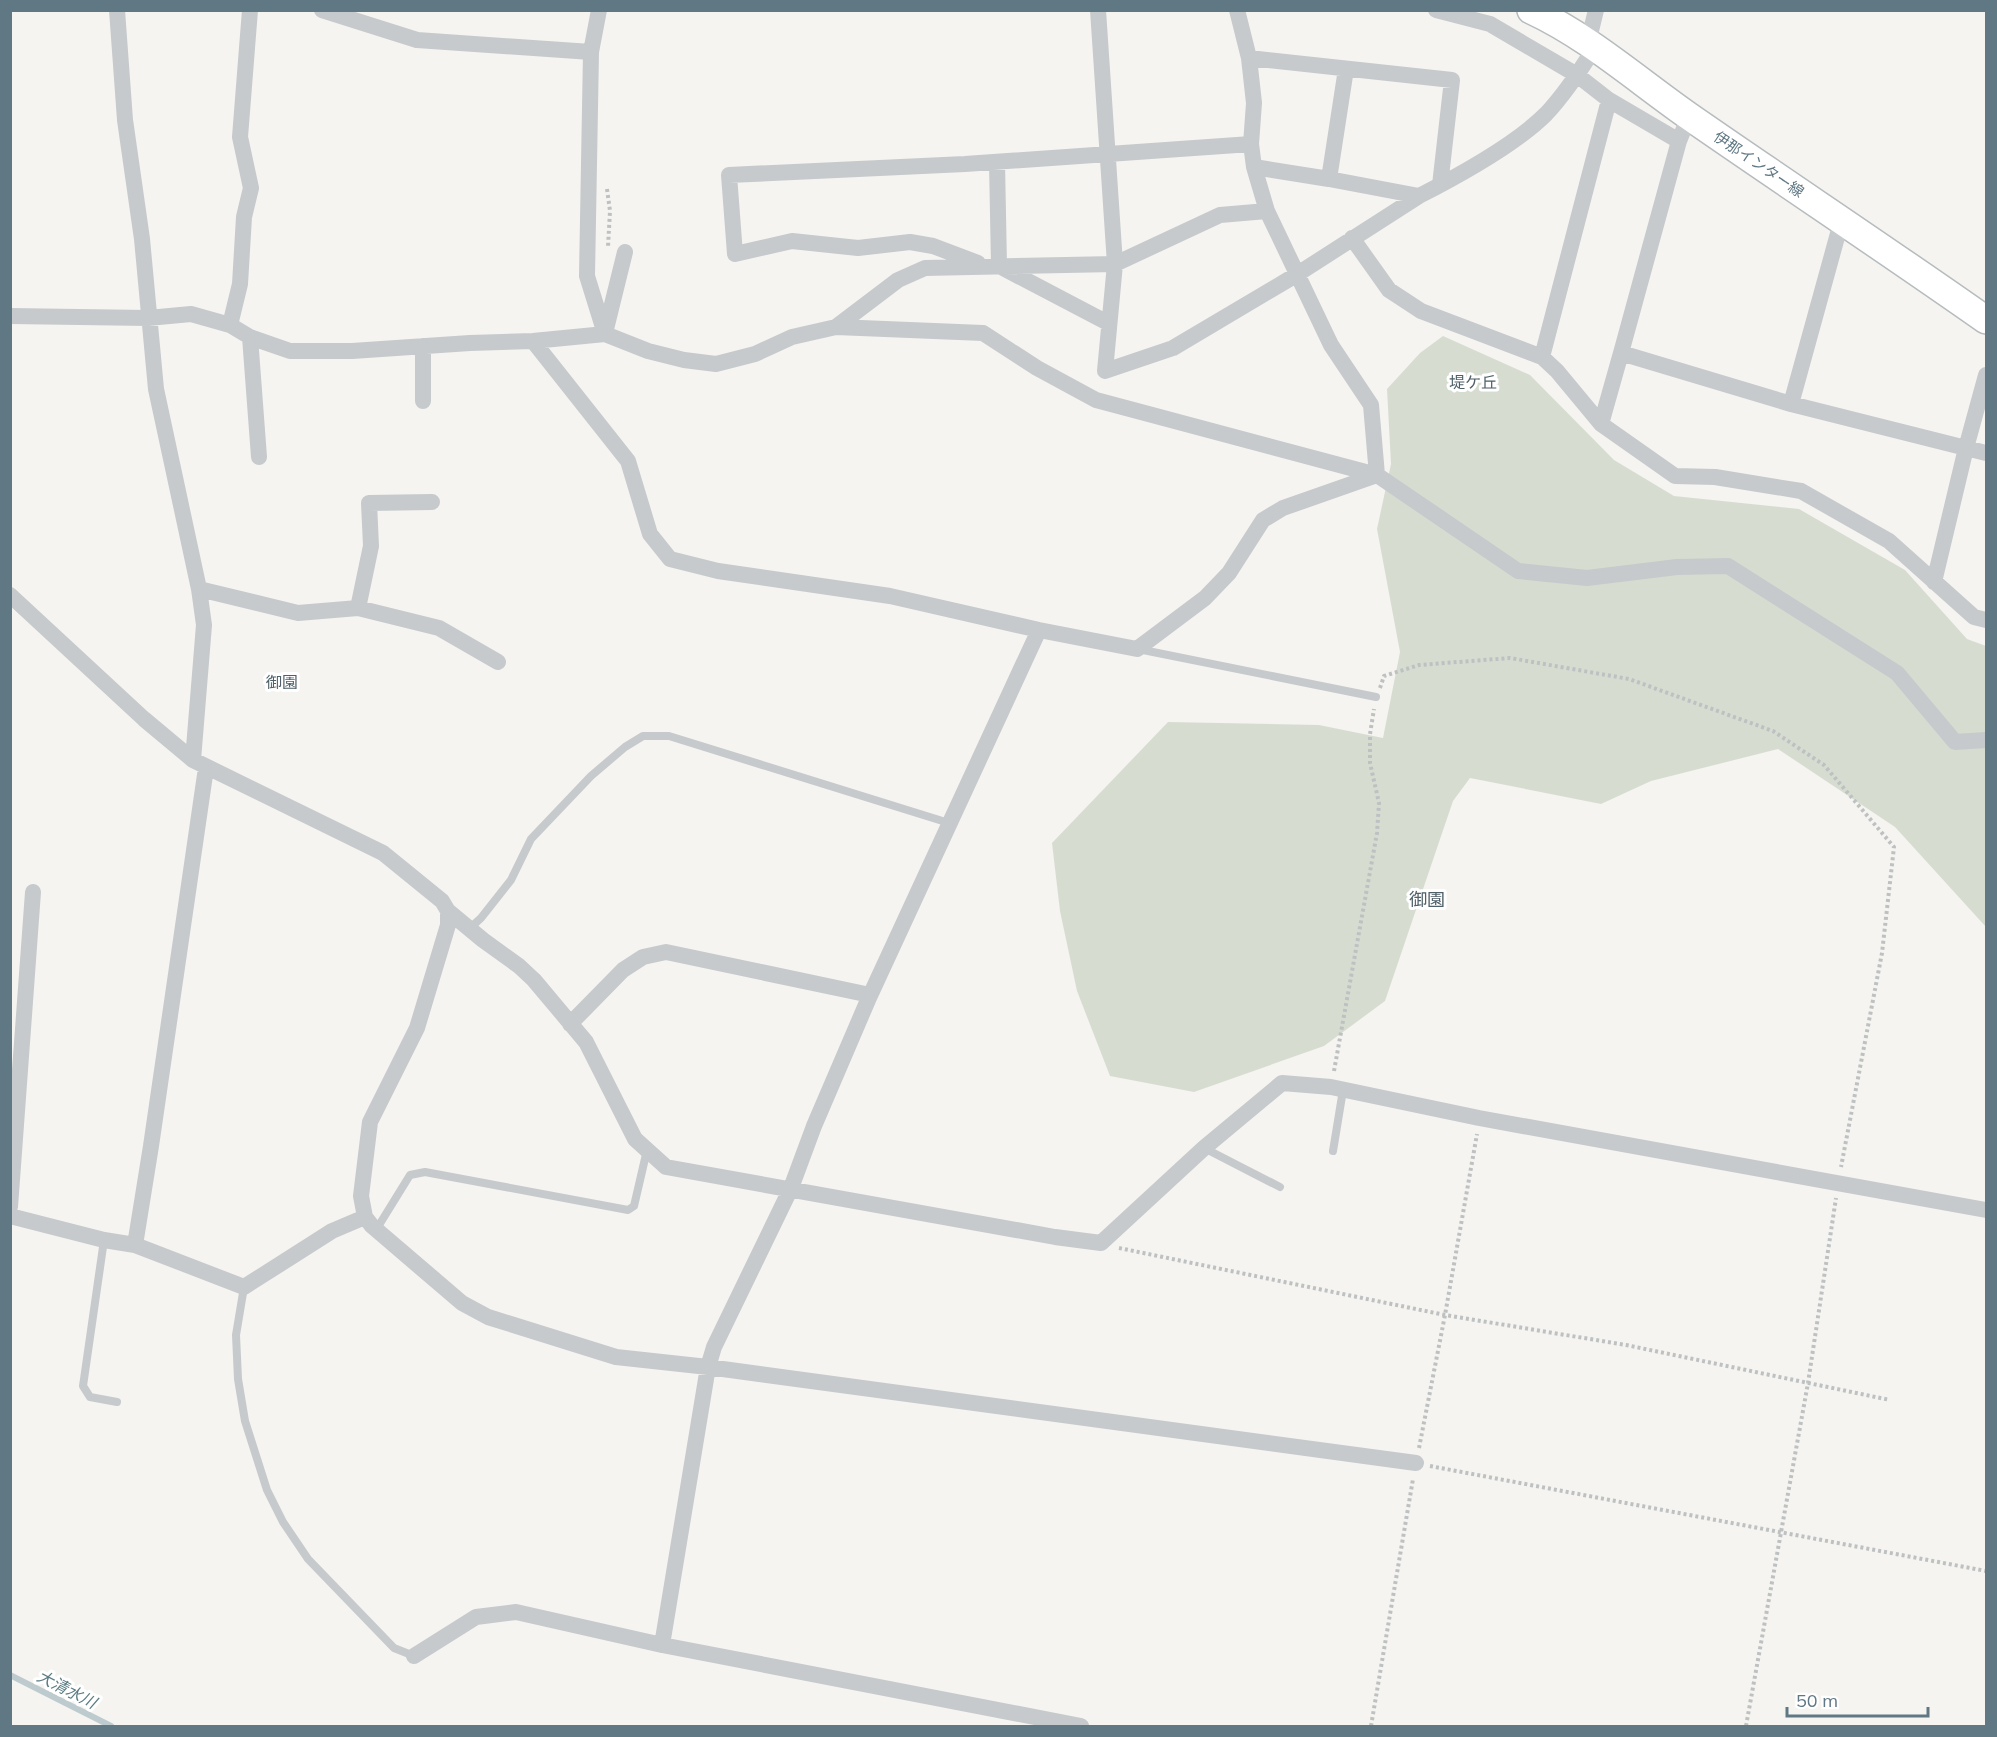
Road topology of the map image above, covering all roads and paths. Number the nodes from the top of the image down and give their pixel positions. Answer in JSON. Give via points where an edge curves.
{"nodes":[{"id":1,"x":117,"y":10,"type":"edge"},
{"id":2,"x":250,"y":10,"type":"edge"},
{"id":3,"x":322,"y":10,"type":"edge"},
{"id":4,"x":599,"y":10,"type":"edge"},
{"id":5,"x":1098,"y":10,"type":"edge"},
{"id":6,"x":1238,"y":10,"type":"edge"},
{"id":7,"x":1436,"y":10,"type":"edge"},
{"id":8,"x":1531,"y":10,"type":"edge"},
{"id":9,"x":1596,"y":10,"type":"edge"},
{"id":10,"x":1592,"y":45,"type":"junction"},
{"id":11,"x":591,"y":52,"type":"junction"},
{"id":12,"x":1249,"y":58,"type":"junction"},
{"id":13,"x":1346,"y":69,"type":"junction"},
{"id":14,"x":1577,"y":75,"type":"junction"},
{"id":15,"x":1609,"y":100,"type":"junction"},
{"id":16,"x":1684,"y":128,"type":"junction"},
{"id":17,"x":1251,"y":144,"type":"junction"},
{"id":18,"x":1108,"y":154,"type":"junction"},
{"id":19,"x":997,"y":162,"type":"junction"},
{"id":20,"x":1254,"y":167,"type":"junction"},
{"id":21,"x":1329,"y":178,"type":"junction"},
{"id":22,"x":1440,"y":185,"type":"junction"},
{"id":23,"x":1419,"y":196,"type":"junction"},
{"id":24,"x":1267,"y":210,"type":"junction"},
{"id":25,"x":1842,"y":219,"type":"junction"},
{"id":26,"x":1352,"y":238,"type":"junction"},
{"id":27,"x":626,"y":252,"type":"dead end"},
{"id":28,"x":1115,"y":264,"type":"junction"},
{"id":29,"x":992,"y":266,"type":"junction"},
{"id":30,"x":1296,"y":275,"type":"junction"},
{"id":31,"x":10,"y":316,"type":"edge"},
{"id":32,"x":148,"y":318,"type":"junction"},
{"id":33,"x":1986,"y":320,"type":"edge"},
{"id":34,"x":1108,"y":323,"type":"junction"},
{"id":35,"x":230,"y":325,"type":"junction"},
{"id":36,"x":837,"y":327,"type":"junction"},
{"id":37,"x":605,"y":334,"type":"junction"},
{"id":38,"x":250,"y":337,"type":"junction"},
{"id":39,"x":533,"y":342,"type":"junction"},
{"id":40,"x":423,"y":346,"type":"junction"},
{"id":41,"x":1621,"y":353,"type":"junction"},
{"id":42,"x":1542,"y":357,"type":"junction"},
{"id":43,"x":1105,"y":371,"type":"junction"},
{"id":44,"x":1986,"y":375,"type":"edge"},
{"id":45,"x":1096,"y":399,"type":"junction"},
{"id":46,"x":423,"y":401,"type":"dead end"},
{"id":47,"x":1791,"y":404,"type":"junction"},
{"id":48,"x":1601,"y":424,"type":"junction"},
{"id":49,"x":1966,"y":448,"type":"junction"},
{"id":50,"x":1986,"y":453,"type":"edge"},
{"id":51,"x":259,"y":457,"type":"dead end"},
{"id":52,"x":1377,"y":475,"type":"junction"},
{"id":53,"x":432,"y":502,"type":"dead end"},
{"id":54,"x":1934,"y":582,"type":"junction"},
{"id":55,"x":200,"y":589,"type":"junction"},
{"id":56,"x":10,"y":595,"type":"edge"},
{"id":57,"x":358,"y":608,"type":"junction"},
{"id":58,"x":1986,"y":620,"type":"edge"},
{"id":59,"x":1040,"y":630,"type":"junction"},
{"id":60,"x":1137,"y":649,"type":"junction"},
{"id":61,"x":498,"y":662,"type":"dead end"},
{"id":62,"x":1376,"y":697,"type":"junction"},
{"id":63,"x":1986,"y":740,"type":"edge"},
{"id":64,"x":199,"y":764,"type":"junction"},
{"id":65,"x":949,"y":823,"type":"junction"},
{"id":66,"x":33,"y":892,"type":"dead end"},
{"id":67,"x":448,"y":911,"type":"junction"},
{"id":68,"x":469,"y":929,"type":"junction"},
{"id":69,"x":870,"y":995,"type":"junction"},
{"id":70,"x":570,"y":1024,"type":"junction"},
{"id":71,"x":1337,"y":1089,"type":"junction"},
{"id":72,"x":1479,"y":1118,"type":"junction"},
{"id":73,"x":1203,"y":1148,"type":"junction"},
{"id":74,"x":647,"y":1150,"type":"junction"},
{"id":75,"x":1333,"y":1151,"type":"dead end"},
{"id":76,"x":1838,"y":1183,"type":"junction"},
{"id":77,"x":1280,"y":1187,"type":"dead end"},
{"id":78,"x":790,"y":1188,"type":"junction"},
{"id":79,"x":10,"y":1207,"type":"edge"},
{"id":80,"x":1986,"y":1210,"type":"edge"},
{"id":81,"x":10,"y":1216,"type":"edge"},
{"id":82,"x":365,"y":1217,"type":"junction"},
{"id":83,"x":376,"y":1230,"type":"junction"},
{"id":84,"x":104,"y":1240,"type":"junction"},
{"id":85,"x":1101,"y":1243,"type":"junction"},
{"id":86,"x":135,"y":1245,"type":"junction"},
{"id":87,"x":244,"y":1287,"type":"junction"},
{"id":88,"x":1445,"y":1316,"type":"junction"},
{"id":89,"x":708,"y":1367,"type":"junction"},
{"id":90,"x":1808,"y":1383,"type":"junction"},
{"id":91,"x":1890,"y":1400,"type":"dead end"},
{"id":92,"x":117,"y":1402,"type":"dead end"},
{"id":93,"x":1416,"y":1463,"type":"junction"},
{"id":94,"x":1782,"y":1532,"type":"junction"},
{"id":95,"x":1986,"y":1571,"type":"edge"},
{"id":96,"x":662,"y":1645,"type":"junction"},
{"id":97,"x":414,"y":1656,"type":"joint"},
{"id":98,"x":1080,"y":1726,"type":"edge"},
{"id":99,"x":1371,"y":1726,"type":"edge"},
{"id":100,"x":1746,"y":1726,"type":"edge"}],
"edges":[{"from":1,"to":32,"type":"street","via":[[125,120],[142,239]]},
{"from":2,"to":35,"type":"street","via":[[240,137],[251,188],[244,217],[240,284]]},
{"from":3,"to":11,"type":"street","via":[[417,40]]},
{"from":4,"to":11,"type":"street"},
{"from":5,"to":18,"type":"street"},
{"from":6,"to":12,"type":"street"},
{"from":7,"to":14,"type":"street","via":[[1490,24]]},
{"from":8,"to":10,"type":"main road","name":"伊那インター線"},
{"from":9,"to":10,"type":"street"},
{"from":10,"to":14,"type":"street"},
{"from":10,"to":16,"type":"main road","name":"伊那インター線"},
{"from":11,"to":37,"type":"street","via":[[586,276]]},
{"from":12,"to":13,"type":"street"},
{"from":12,"to":17,"type":"street","via":[[1254,103]]},
{"from":13,"to":21,"type":"street"},
{"from":13,"to":22,"type":"street","via":[[1452,80]]},
{"from":14,"to":15,"type":"street"},
{"from":14,"to":22,"type":"street","via":[[1545,114],[1518,137]]},
{"from":15,"to":16,"type":"street"},
{"from":15,"to":42,"type":"street"},
{"from":16,"to":25,"type":"main road","name":"伊那インター線"},
{"from":16,"to":41,"type":"street"},
{"from":17,"to":18,"type":"street"},
{"from":17,"to":20,"type":"street"},
{"from":18,"to":19,"type":"street"},
{"from":18,"to":28,"type":"street"},
{"from":19,"to":29,"type":"street"},
{"from":19,"to":29,"type":"street","via":[[729,175],[735,254],[792,241],[858,248],[910,242]]},
{"from":20,"to":21,"type":"street"},
{"from":20,"to":24,"type":"street"},
{"from":21,"to":23,"type":"street"},
{"from":22,"to":23,"type":"street"},
{"from":23,"to":26,"type":"street"},
{"from":24,"to":28,"type":"street","via":[[1220,215]]},
{"from":24,"to":30,"type":"street"},
{"from":25,"to":33,"type":"main road","name":"伊那インター線"},
{"from":25,"to":47,"type":"street"},
{"from":26,"to":30,"type":"street"},
{"from":26,"to":42,"type":"street","via":[[1389,290],[1421,311]]},
{"from":27,"to":37,"type":"street"},
{"from":28,"to":29,"type":"street"},
{"from":28,"to":34,"type":"street"},
{"from":29,"to":34,"type":"street"},
{"from":29,"to":36,"type":"street","via":[[925,268],[898,279]]},
{"from":30,"to":43,"type":"street","via":[[1173,348]]},
{"from":30,"to":52,"type":"street","via":[[1331,345],[1371,405]]},
{"from":31,"to":32,"type":"street"},
{"from":32,"to":35,"type":"street","via":[[191,314]]},
{"from":32,"to":55,"type":"street","via":[[156,389]]},
{"from":34,"to":43,"type":"street"},
{"from":35,"to":38,"type":"street"},
{"from":36,"to":37,"type":"street","via":[[792,337],[755,354],[716,364],[648,351]]},
{"from":36,"to":45,"type":"street","via":[[983,333]]},
{"from":37,"to":39,"type":"street"},
{"from":38,"to":40,"type":"street","via":[[290,351]]},
{"from":38,"to":51,"type":"street"},
{"from":39,"to":40,"type":"street"},
{"from":39,"to":59,"type":"street","via":[[628,461],[650,534],[670,559],[718,571],[890,596]]},
{"from":40,"to":46,"type":"street"},
{"from":41,"to":47,"type":"street"},
{"from":41,"to":48,"type":"street"},
{"from":42,"to":48,"type":"street"},
{"from":43,"to":45,"type":"street"},
{"from":44,"to":49,"type":"street"},
{"from":45,"to":52,"type":"street"},
{"from":47,"to":49,"type":"street"},
{"from":48,"to":54,"type":"street","via":[[1675,476],[1715,477],[1801,491],[1889,541]]},
{"from":49,"to":50,"type":"street"},
{"from":49,"to":54,"type":"street"},
{"from":52,"to":60,"type":"street","via":[[1283,508],[1263,520],[1229,573],[1205,598]]},
{"from":52,"to":63,"type":"street","via":[[1518,571],[1587,578],[1677,567],[1728,567],[1898,673],[1954,742]]},
{"from":53,"to":57,"type":"street","via":[[369,503],[371,546]]},
{"from":54,"to":58,"type":"street","via":[[1974,617]]},
{"from":55,"to":57,"type":"street","via":[[298,613]]},
{"from":55,"to":64,"type":"street","via":[[204,625]]},
{"from":56,"to":64,"type":"street","via":[[144,719]]},
{"from":57,"to":61,"type":"street","via":[[439,628]]},
{"from":59,"to":60,"type":"street"},
{"from":59,"to":65,"type":"street"},
{"from":60,"to":62,"type":"lane"},
{"from":62,"to":71,"type":"path","via":[[1370,763],[1379,802],[1377,833]]},
{"from":62,"to":76,"type":"path","via":[[1384,676],[1419,665],[1510,658],[1629,679],[1773,731],[1824,765],[1894,847],[1882,953]]},
{"from":64,"to":67,"type":"street","via":[[383,853],[442,901]]},
{"from":64,"to":86,"type":"street","via":[[153,1134]]},
{"from":65,"to":68,"type":"lane","via":[[669,736],[643,736],[591,776],[531,839],[511,880]]},
{"from":65,"to":69,"type":"street"},
{"from":66,"to":79,"type":"street"},
{"from":67,"to":68,"type":"street"},
{"from":67,"to":82,"type":"street","via":[[448,925],[417,1028],[370,1122],[361,1196]]},
{"from":68,"to":70,"type":"street","via":[[519,966]]},
{"from":69,"to":70,"type":"street","via":[[666,952],[643,957],[623,970]]},
{"from":69,"to":78,"type":"street"},
{"from":70,"to":74,"type":"street","via":[[586,1042],[635,1139]]},
{"from":71,"to":72,"type":"street"},
{"from":71,"to":73,"type":"street","via":[[1282,1083]]},
{"from":71,"to":75,"type":"lane"},
{"from":72,"to":76,"type":"street"},
{"from":72,"to":88,"type":"path"},
{"from":73,"to":77,"type":"lane"},
{"from":73,"to":85,"type":"street"},
{"from":74,"to":78,"type":"street","via":[[666,1167]]},
{"from":74,"to":83,"type":"lane","via":[[634,1206],[628,1210],[424,1172],[410,1175]]},
{"from":76,"to":80,"type":"street"},
{"from":76,"to":90,"type":"path"},
{"from":78,"to":85,"type":"street"},
{"from":78,"to":89,"type":"street","via":[[734,1303]]},
{"from":81,"to":84,"type":"street"},
{"from":82,"to":83,"type":"street"},
{"from":82,"to":87,"type":"street","via":[[332,1231]]},
{"from":83,"to":89,"type":"street","via":[[462,1303],[488,1317],[616,1357]]},
{"from":84,"to":86,"type":"street"},
{"from":84,"to":92,"type":"lane","via":[[83,1386],[90,1397]]},
{"from":85,"to":88,"type":"path"},
{"from":86,"to":87,"type":"street"},
{"from":87,"to":97,"type":"lane","via":[[236,1335],[238,1379],[245,1421],[267,1490],[308,1559],[394,1648]]},
{"from":88,"to":90,"type":"path","via":[[1626,1346]]},
{"from":88,"to":93,"type":"path"},
{"from":89,"to":93,"type":"street"},
{"from":89,"to":96,"type":"street"},
{"from":90,"to":91,"type":"path"},
{"from":90,"to":94,"type":"path"},
{"from":93,"to":94,"type":"path"},
{"from":93,"to":99,"type":"path"},
{"from":94,"to":95,"type":"path"},
{"from":94,"to":100,"type":"path"},
{"from":96,"to":97,"type":"street","via":[[516,1612],[476,1617]]},
{"from":96,"to":98,"type":"street"}]}
